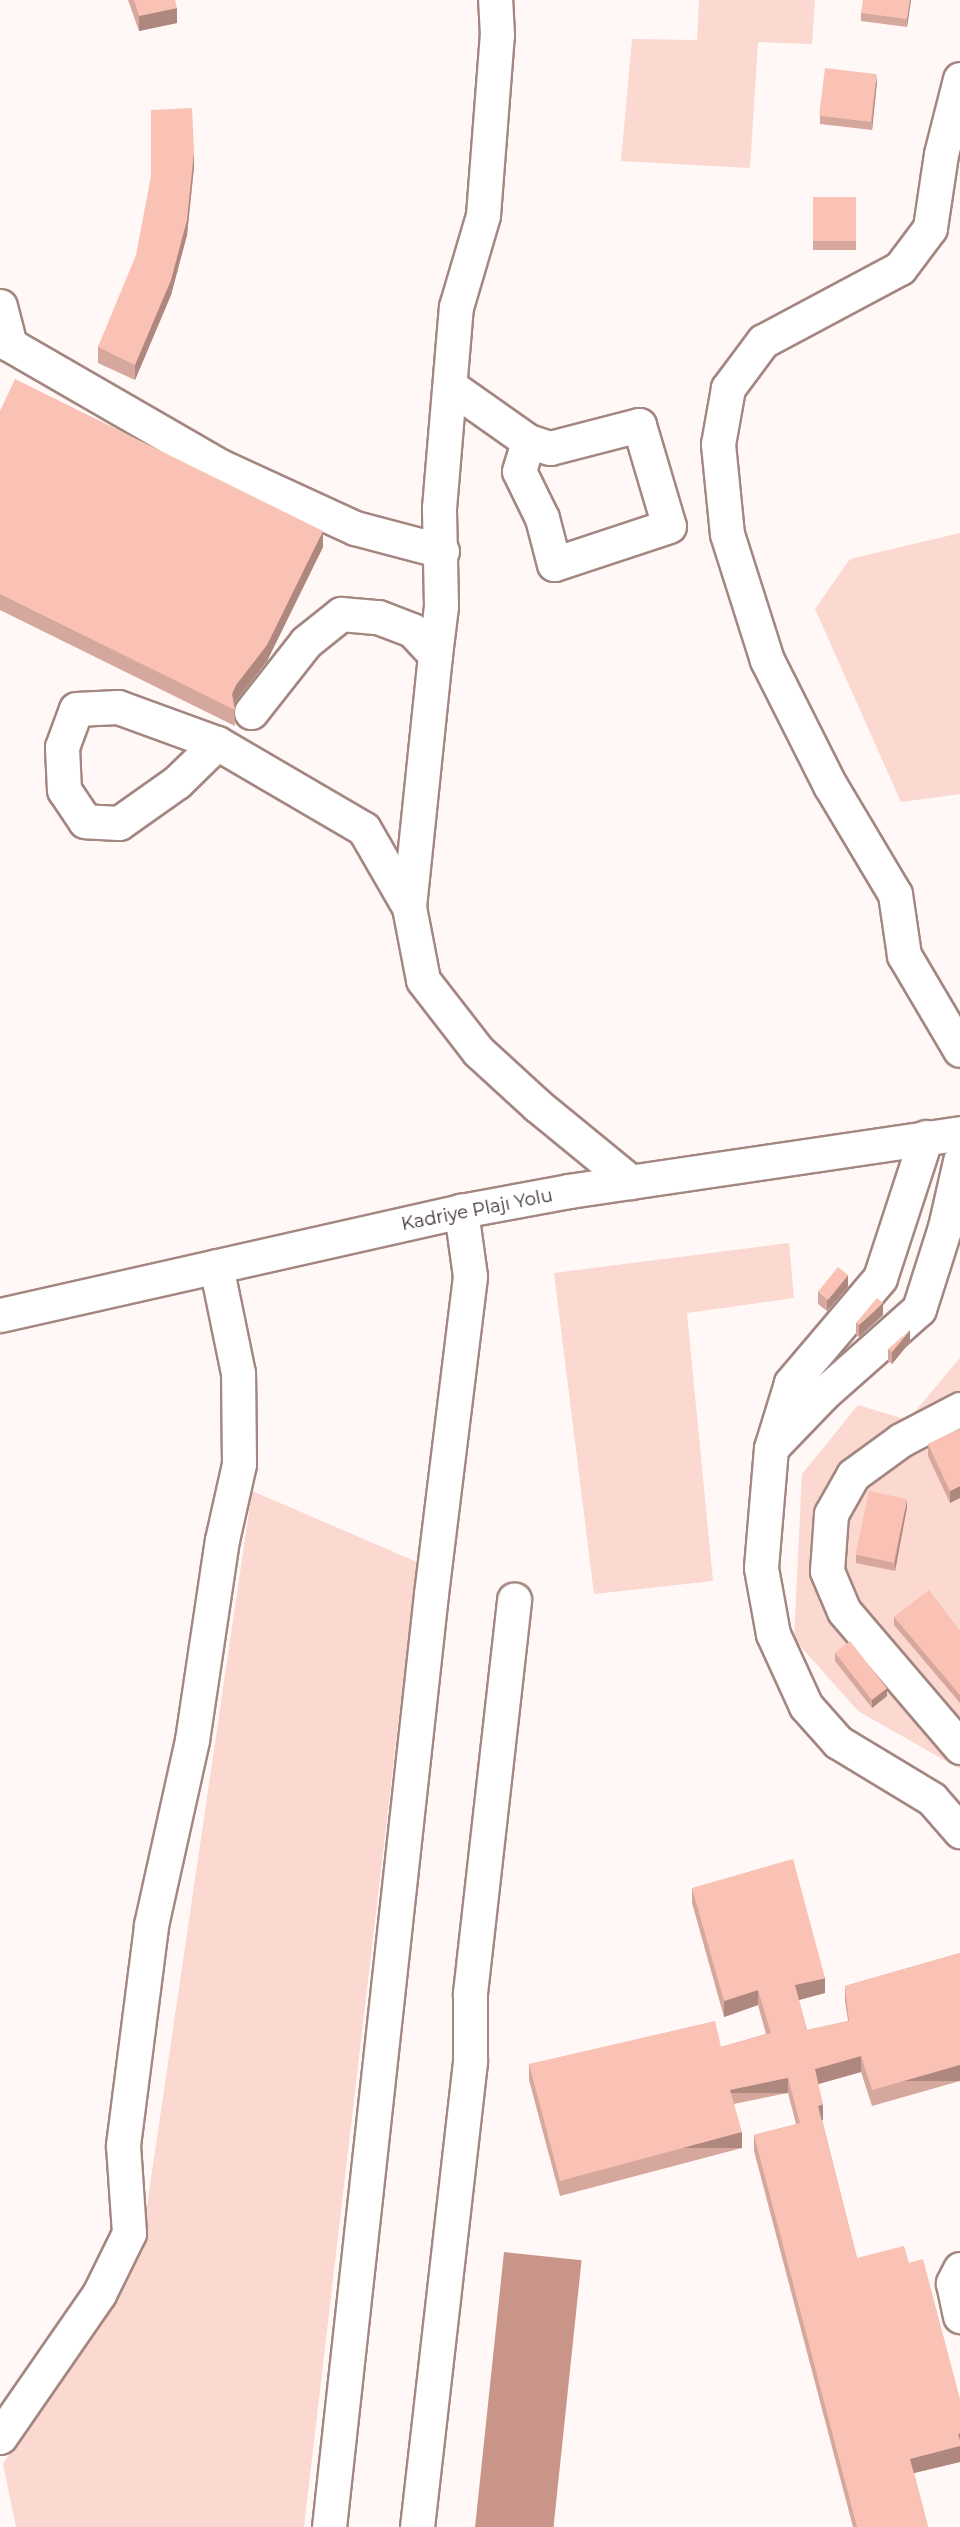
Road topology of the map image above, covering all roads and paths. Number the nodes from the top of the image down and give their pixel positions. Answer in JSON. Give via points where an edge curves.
{"nodes":[{"id":1,"x":495,"y":0,"type":"edge"},
{"id":2,"x":960,"y":79,"type":"edge"},
{"id":3,"x":0,"y":306,"type":"edge"},
{"id":4,"x":5,"y":342,"type":"edge"},
{"id":5,"x":450,"y":386,"type":"junction"},
{"id":6,"x":528,"y":441,"type":"junction"},
{"id":7,"x":442,"y":551,"type":"junction"},
{"id":8,"x":435,"y":655,"type":"junction"},
{"id":9,"x":251,"y":712,"type":"dead end"},
{"id":10,"x":217,"y":743,"type":"junction"},
{"id":11,"x":409,"y":907,"type":"junction"},
{"id":12,"x":960,"y":1050,"type":"edge"},
{"id":13,"x":960,"y":1133,"type":"edge"},
{"id":14,"x":926,"y":1137,"type":"junction"},
{"id":15,"x":960,"y":1161,"type":"edge"},
{"id":16,"x":631,"y":1182,"type":"junction"},
{"id":17,"x":461,"y":1212,"type":"junction"},
{"id":18,"x":216,"y":1266,"type":"junction"},
{"id":19,"x":0,"y":1314,"type":"edge"},
{"id":20,"x":960,"y":1409,"type":"edge"},
{"id":21,"x":771,"y":1448,"type":"junction"},
{"id":22,"x":514,"y":1599,"type":"dead end"},
{"id":23,"x":960,"y":1748,"type":"edge"},
{"id":24,"x":960,"y":1831,"type":"edge"},
{"id":25,"x":960,"y":2269,"type":"edge"},
{"id":26,"x":960,"y":2316,"type":"edge"},
{"id":27,"x":0,"y":2437,"type":"edge"},
{"id":28,"x":328,"y":2527,"type":"edge"},
{"id":29,"x":417,"y":2527,"type":"edge"}],
"edges":[{"from":1,"to":5,"type":"street","via":[[496,47],[483,215],[456,307]]},
{"from":2,"to":12,"type":"street","via":[[941,154],[930,228],[900,268],[763,341],[728,388],[718,444],[727,534],[767,660],[830,785],[895,894],[904,955]]},
{"from":3,"to":4,"type":"street"},
{"from":4,"to":7,"type":"street","via":[[220,466],[355,528]]},
{"from":5,"to":6,"type":"street"},
{"from":5,"to":7,"type":"street","via":[[439,508]]},
{"from":6,"to":6,"type":"street","via":[[550,448],[639,425],[669,526],[554,564],[542,518],[519,471]]},
{"from":7,"to":8,"type":"street"},
{"from":8,"to":9,"type":"street","via":[[412,630],[378,617],[341,615],[306,642]]},
{"from":8,"to":11,"type":"street"},
{"from":10,"to":10,"type":"street","via":[[177,782],[119,823],[85,821],[64,790],[63,747],[76,710],[118,706]]},
{"from":10,"to":11,"type":"street","via":[[364,830]]},
{"from":11,"to":16,"type":"street","via":[[423,980],[478,1051]]},
{"from":13,"to":14,"type":"street","name":"Kadriye Plajı Yolu"},
{"from":14,"to":16,"type":"street","name":"Kadriye Plajı Yolu"},
{"from":14,"to":21,"type":"street","via":[[880,1278],[791,1383]]},
{"from":15,"to":21,"type":"street","via":[[919,1309],[823,1394]]},
{"from":16,"to":17,"type":"street","name":"Kadriye Plajı Yolu"},
{"from":17,"to":18,"type":"street","name":"Kadriye Plajı Yolu"},
{"from":17,"to":28,"type":"street","via":[[470,1276]]},
{"from":18,"to":19,"type":"street","name":"Kadriye Plajı Yolu"},
{"from":18,"to":27,"type":"street","via":[[238,1373],[239,1464],[222,1540],[192,1740],[151,1925],[123,2145],[129,2233],[99,2294]]},
{"from":20,"to":23,"type":"street","via":[[901,1440],[853,1474],[831,1514],[827,1571],[844,1611]]},
{"from":21,"to":24,"type":"street","via":[[761,1568],[773,1634],[806,1706],[838,1742],[932,1799]]},
{"from":22,"to":29,"type":"street","via":[[470,1993],[469,2072]]},
{"from":25,"to":26,"type":"street","via":[[952,2283]]}]}
